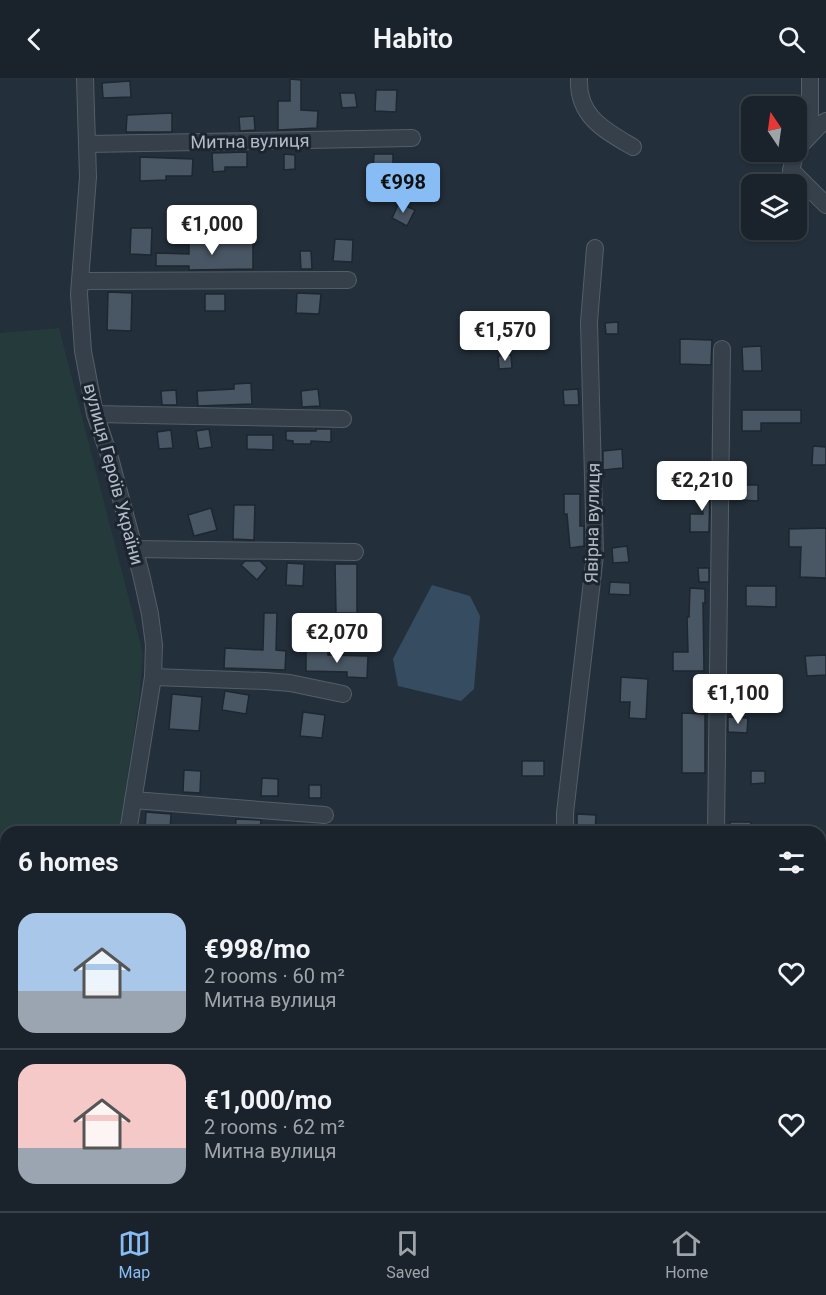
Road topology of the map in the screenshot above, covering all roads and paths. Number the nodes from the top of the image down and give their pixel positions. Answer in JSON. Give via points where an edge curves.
{"nodes":[{"id":1,"x":85,"y":78,"type":"edge"},
{"id":2,"x":579,"y":78,"type":"edge"},
{"id":3,"x":810,"y":78,"type":"edge"},
{"id":4,"x":823,"y":123,"type":"edge"},
{"id":5,"x":412,"y":138,"type":"dead end"},
{"id":6,"x":807,"y":140,"type":"edge"},
{"id":7,"x":88,"y":144,"type":"junction"},
{"id":8,"x":633,"y":147,"type":"dead end"},
{"id":9,"x":793,"y":162,"type":"edge"},
{"id":10,"x":826,"y":205,"type":"edge"},
{"id":11,"x":594,"y":248,"type":"dead end"},
{"id":12,"x":348,"y":280,"type":"dead end"},
{"id":13,"x":80,"y":281,"type":"junction"},
{"id":14,"x":722,"y":349,"type":"dead end"},
{"id":15,"x":94,"y":414,"type":"junction"},
{"id":16,"x":343,"y":419,"type":"dead end"},
{"id":17,"x":135,"y":549,"type":"junction"},
{"id":18,"x":355,"y":552,"type":"dead end"},
{"id":19,"x":153,"y":677,"type":"junction"},
{"id":20,"x":344,"y":694,"type":"dead end"},
{"id":21,"x":133,"y":800,"type":"junction"},
{"id":22,"x":325,"y":815,"type":"dead end"},
{"id":23,"x":129,"y":826,"type":"edge"},
{"id":24,"x":565,"y":826,"type":"edge"},
{"id":25,"x":716,"y":826,"type":"edge"}],
"edges":[{"from":1,"to":7,"type":"street","name":"вулиця Героїв України"},
{"from":2,"to":8,"type":"street","via":[[578,95],[598,126]]},
{"from":3,"to":4,"type":"street","via":[[810,120],[812,125]]},
{"from":4,"to":6,"type":"street"},
{"from":5,"to":7,"type":"street","name":"Митна вулиця"},
{"from":7,"to":13,"type":"street","name":"вулиця Героїв України"},
{"from":9,"to":10,"type":"street","via":[[791,170]]},
{"from":11,"to":24,"type":"street","name":"Явірна вулиця","via":[[590,322],[595,555]]},
{"from":12,"to":13,"type":"street"},
{"from":13,"to":15,"type":"street","name":"вулиця Героїв України","via":[[83,351]]},
{"from":14,"to":25,"type":"street"},
{"from":15,"to":16,"type":"street"},
{"from":15,"to":17,"type":"street","name":"вулиця Героїв України"},
{"from":17,"to":18,"type":"street"},
{"from":17,"to":19,"type":"street","name":"вулиця Героїв України","via":[[150,614]]},
{"from":19,"to":20,"type":"street","via":[[290,683]]},
{"from":19,"to":21,"type":"street","name":"вулиця Героїв України"},
{"from":21,"to":22,"type":"street"},
{"from":21,"to":23,"type":"street","name":"вулиця Героїв України"}]}
